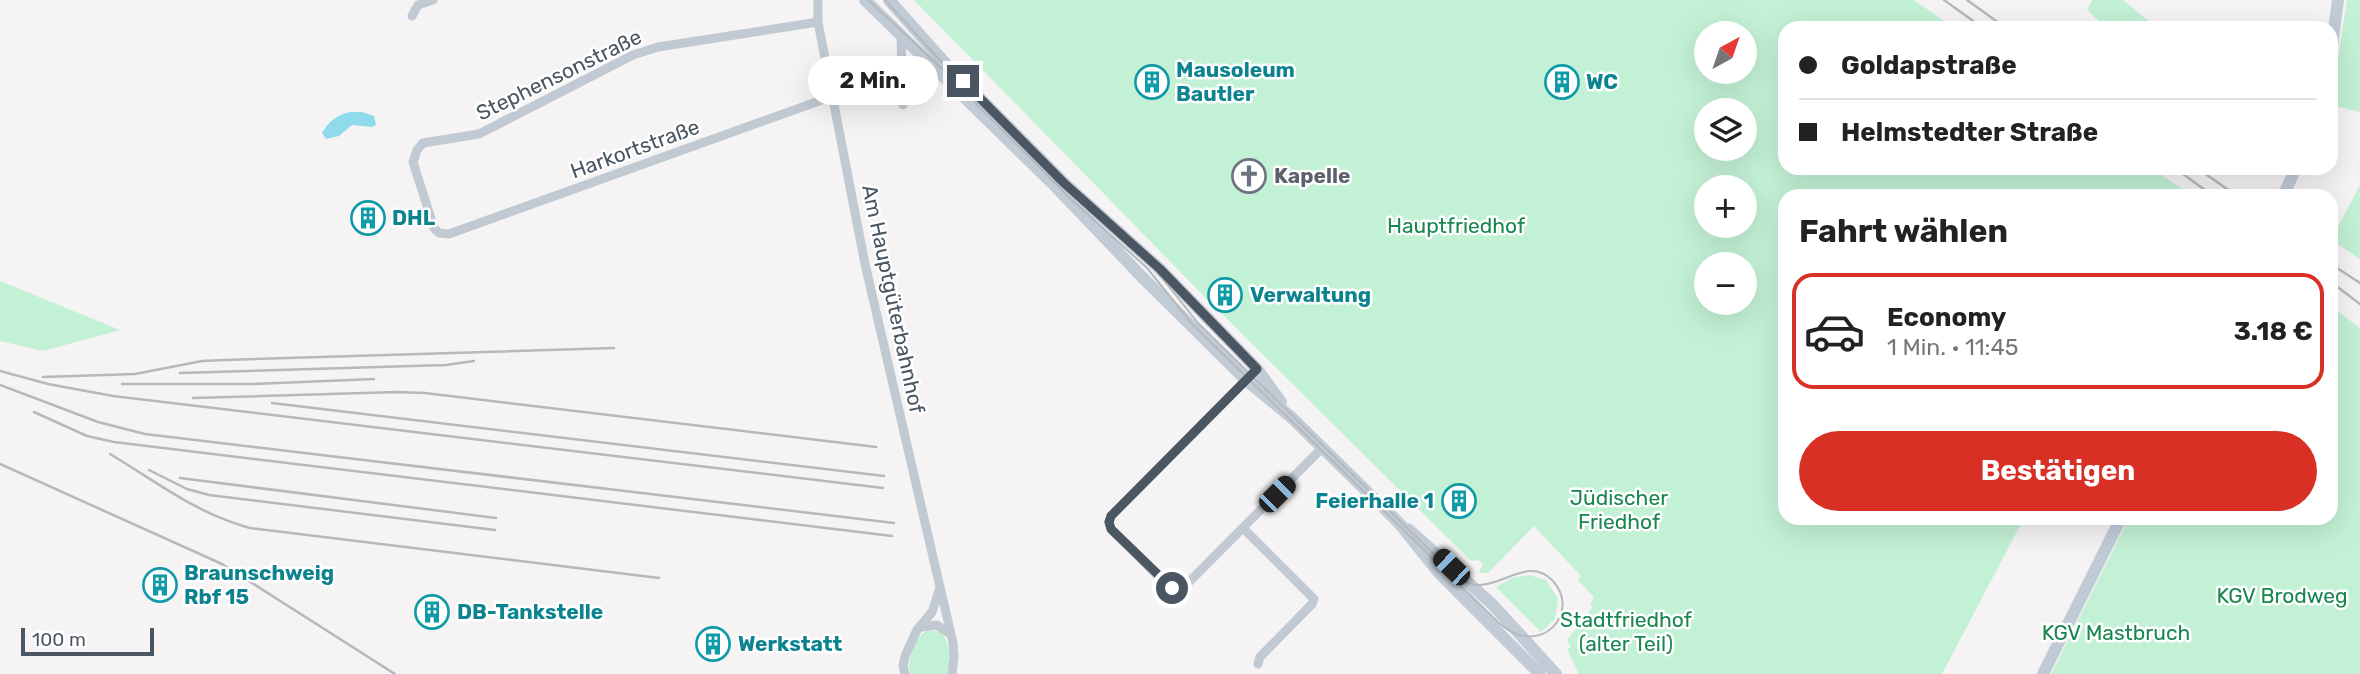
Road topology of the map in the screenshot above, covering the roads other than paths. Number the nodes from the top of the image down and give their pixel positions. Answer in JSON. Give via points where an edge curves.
{"nodes":[{"id":1,"x":433,"y":0,"type":"edge"},
{"id":2,"x":810,"y":0,"type":"edge"},
{"id":3,"x":818,"y":0,"type":"edge"},
{"id":4,"x":865,"y":0,"type":"edge"},
{"id":5,"x":888,"y":0,"type":"edge"},
{"id":6,"x":2337,"y":0,"type":"edge"},
{"id":7,"x":412,"y":16,"type":"dead end"},
{"id":8,"x":818,"y":19,"type":"junction"},
{"id":9,"x":2335,"y":21,"type":"edge"},
{"id":10,"x":901,"y":35,"type":"junction"},
{"id":11,"x":833,"y":96,"type":"junction"},
{"id":12,"x":903,"y":105,"type":"dead end"},
{"id":13,"x":449,"y":234,"type":"joint"},
{"id":14,"x":1182,"y":292,"type":"junction"},
{"id":15,"x":1170,"y":305,"type":"junction"},
{"id":16,"x":1257,"y":369,"type":"junction"},
{"id":17,"x":1246,"y":380,"type":"junction"},
{"id":18,"x":1292,"y":416,"type":"junction"},
{"id":19,"x":1323,"y":447,"type":"junction"},
{"id":20,"x":1399,"y":523,"type":"junction"},
{"id":21,"x":2118,"y":525,"type":"edge"},
{"id":22,"x":1243,"y":528,"type":"junction"},
{"id":23,"x":939,"y":588,"type":"junction"},
{"id":24,"x":916,"y":633,"type":"junction"},
{"id":25,"x":952,"y":639,"type":"junction"},
{"id":26,"x":1542,"y":658,"type":"junction"},
{"id":27,"x":1258,"y":664,"type":"dead end"},
{"id":28,"x":905,"y":674,"type":"edge"},
{"id":29,"x":952,"y":674,"type":"edge"},
{"id":30,"x":1542,"y":674,"type":"edge"},
{"id":31,"x":1556,"y":674,"type":"edge"},
{"id":32,"x":2043,"y":674,"type":"edge"}],
"edges":[{"from":1,"to":7,"type":"street","via":[[418,5]]},
{"from":2,"to":8,"type":"street","name":"Am Hauptgüterbahnhof"},
{"from":3,"to":8,"type":"street","name":"Am Hauptgüterbahnhof"},
{"from":4,"to":10,"type":"main road"},
{"from":5,"to":14,"type":"main road","via":[[1064,183]]},
{"from":6,"to":9,"type":"main road"},
{"from":8,"to":11,"type":"street","name":"Am Hauptgüterbahnhof"},
{"from":8,"to":13,"type":"street","name":"Stephensonstraße","via":[[658,47],[633,55],[479,134],[423,143],[414,156],[414,168],[434,228]]},
{"from":10,"to":12,"type":"street"},
{"from":10,"to":15,"type":"main road"},
{"from":11,"to":13,"type":"street","name":"Harkortstraße"},
{"from":11,"to":23,"type":"street","name":"Am Hauptgüterbahnhof","via":[[865,264]]},
{"from":14,"to":15,"type":"main road"},
{"from":14,"to":16,"type":"main road"},
{"from":15,"to":17,"type":"main road"},
{"from":16,"to":17,"type":"street"},
{"from":16,"to":18,"type":"main road"},
{"from":17,"to":18,"type":"main road"},
{"from":17,"to":22,"type":"street","via":[[1109,522],[1168,586],[1177,589]]},
{"from":18,"to":19,"type":"main road"},
{"from":19,"to":20,"type":"main road"},
{"from":19,"to":22,"type":"street"},
{"from":20,"to":26,"type":"main road","via":[[1479,592]]},
{"from":20,"to":30,"type":"main road","via":[[1439,573]]},
{"from":21,"to":32,"type":"main road"},
{"from":22,"to":27,"type":"street","via":[[1314,599]]},
{"from":23,"to":24,"type":"street","via":[[932,612]]},
{"from":23,"to":25,"type":"street","name":"Am Hauptgüterbahnhof"},
{"from":24,"to":25,"type":"street","via":[[937,625]]},
{"from":24,"to":28,"type":"street","via":[[904,659]]},
{"from":25,"to":29,"type":"street","name":"Am Hauptgüterbahnhof"},
{"from":26,"to":30,"type":"main road"},
{"from":26,"to":31,"type":"main road"}]}
